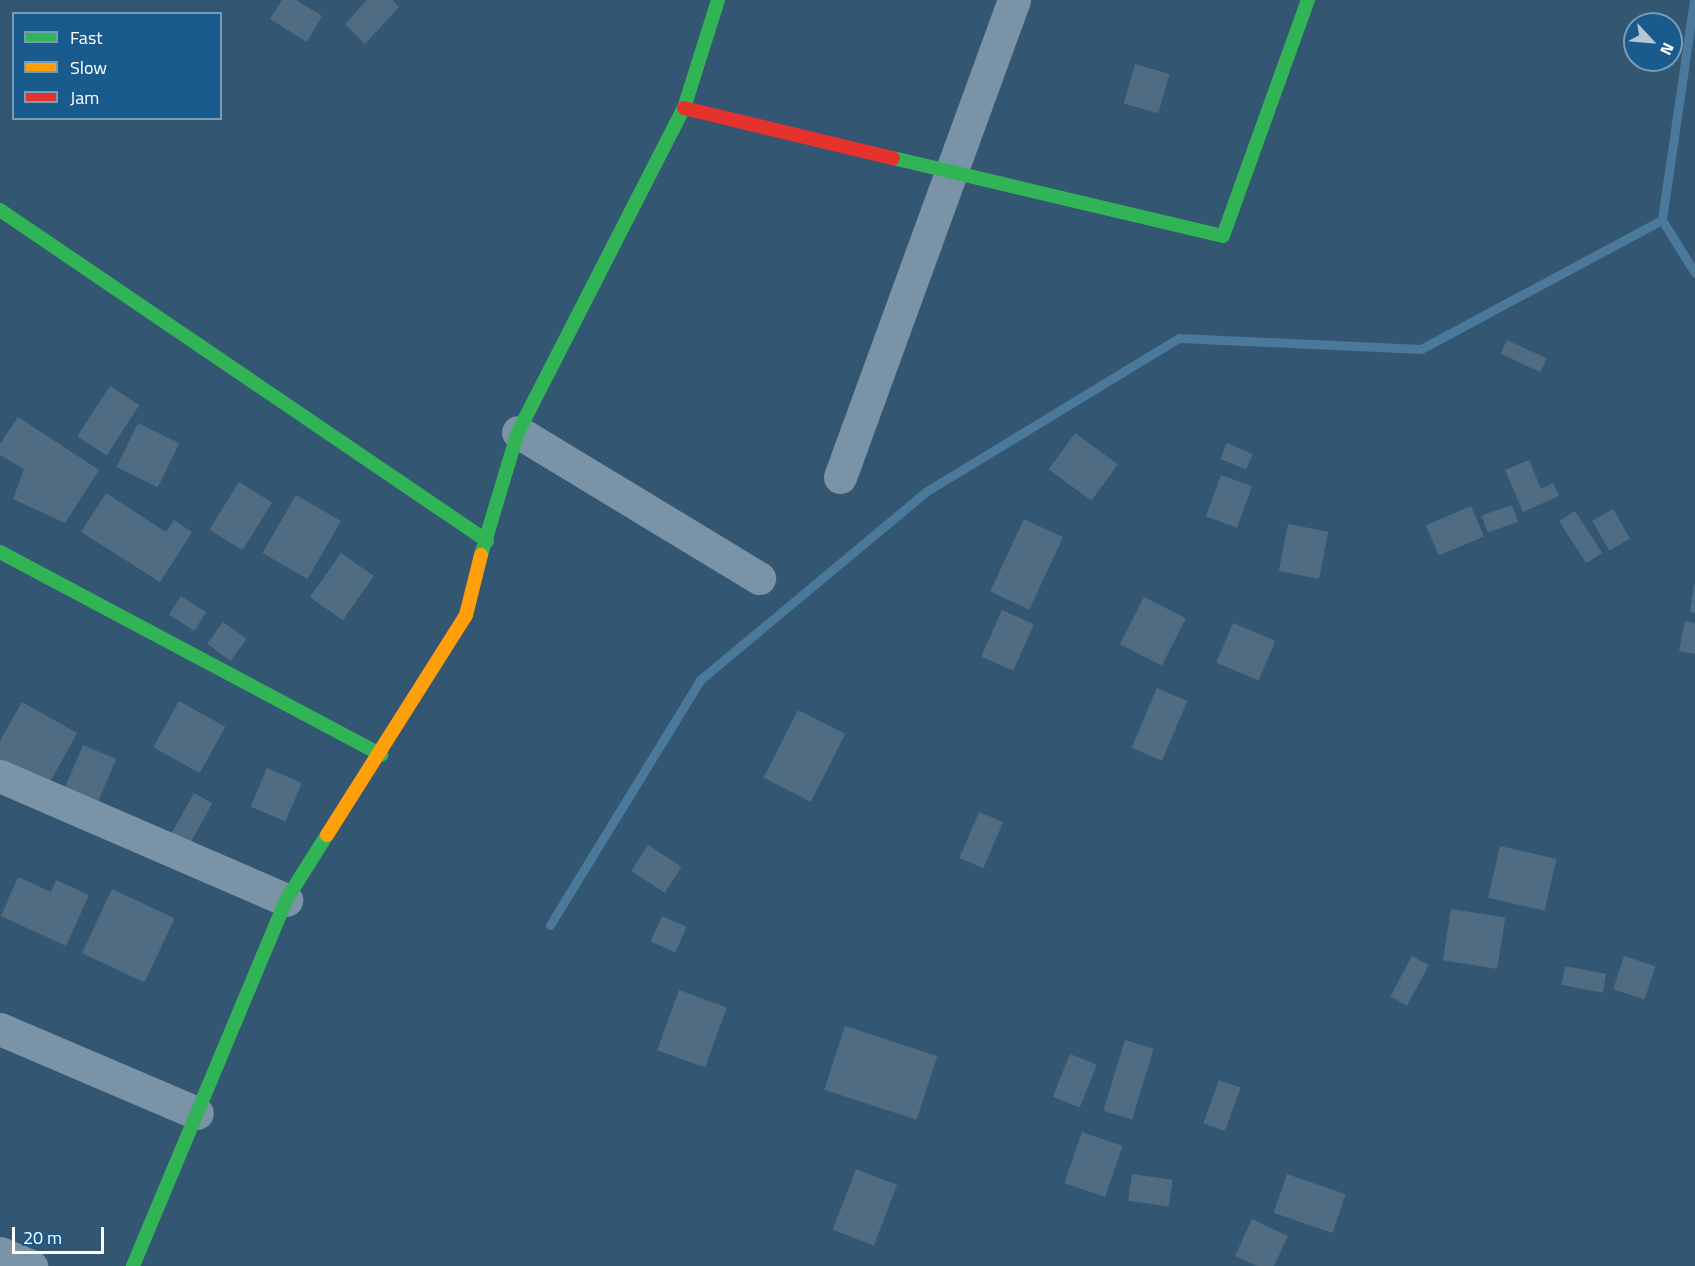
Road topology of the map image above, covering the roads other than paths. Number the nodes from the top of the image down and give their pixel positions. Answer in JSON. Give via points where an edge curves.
{"nodes":[{"id":1,"x":718,"y":0,"type":"edge"},
{"id":2,"x":1014,"y":0,"type":"edge"},
{"id":3,"x":1308,"y":0,"type":"edge"},
{"id":4,"x":684,"y":108,"type":"junction"},
{"id":5,"x":951,"y":171,"type":"junction"},
{"id":6,"x":0,"y":210,"type":"edge"},
{"id":7,"x":518,"y":432,"type":"junction"},
{"id":8,"x":840,"y":477,"type":"dead end"},
{"id":9,"x":487,"y":541,"type":"junction"},
{"id":10,"x":0,"y":552,"type":"edge"},
{"id":11,"x":759,"y":579,"type":"dead end"},
{"id":12,"x":381,"y":755,"type":"junction"},
{"id":13,"x":0,"y":776,"type":"edge"},
{"id":14,"x":286,"y":900,"type":"junction"},
{"id":15,"x":0,"y":1029,"type":"edge"},
{"id":16,"x":197,"y":1113,"type":"junction"},
{"id":17,"x":0,"y":1253,"type":"edge"},
{"id":18,"x":31,"y":1266,"type":"edge"},
{"id":19,"x":133,"y":1266,"type":"edge"}],
"edges":[{"from":1,"to":4,"type":"street"},
{"from":2,"to":5,"type":"street"},
{"from":3,"to":5,"type":"street","via":[[1223,236]]},
{"from":4,"to":5,"type":"street"},
{"from":4,"to":7,"type":"street"},
{"from":5,"to":8,"type":"street"},
{"from":6,"to":9,"type":"street"},
{"from":7,"to":9,"type":"street","via":[[498,488]]},
{"from":7,"to":11,"type":"street"},
{"from":9,"to":12,"type":"street","via":[[466,615]]},
{"from":10,"to":12,"type":"street"},
{"from":12,"to":14,"type":"street"},
{"from":13,"to":14,"type":"street"},
{"from":14,"to":16,"type":"street"},
{"from":15,"to":16,"type":"street"},
{"from":16,"to":19,"type":"street"},
{"from":17,"to":18,"type":"street"}]}
